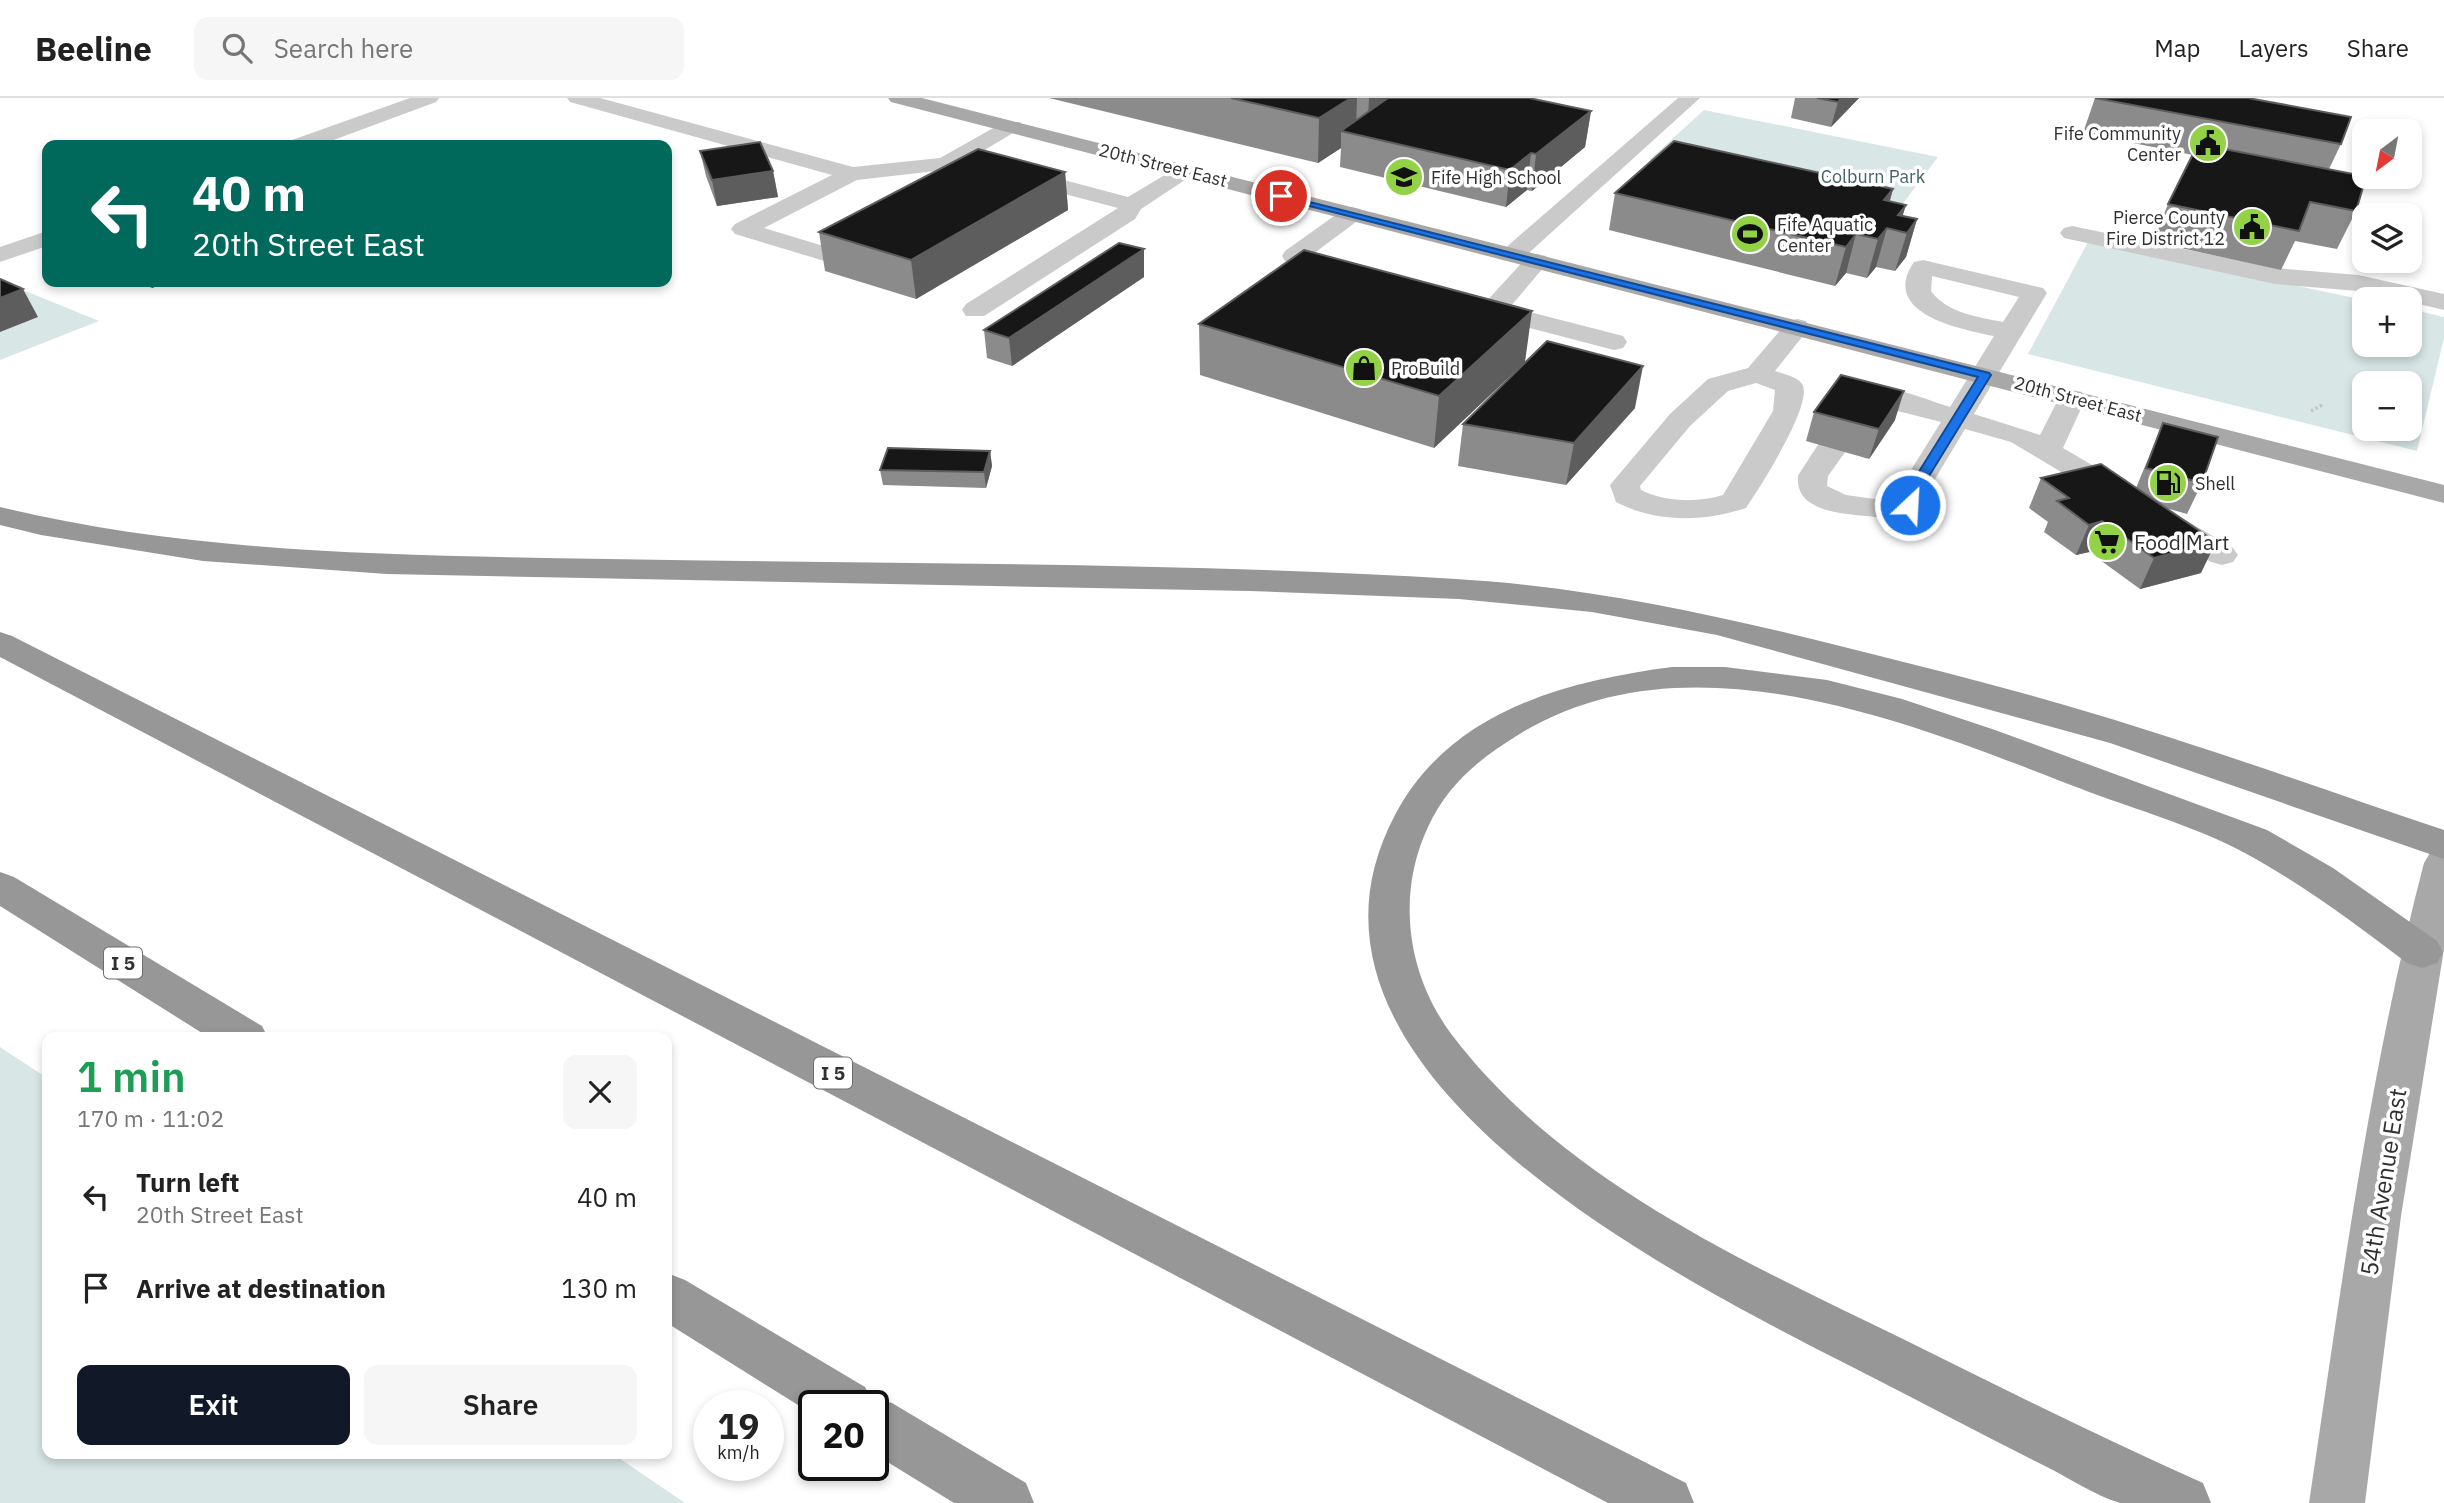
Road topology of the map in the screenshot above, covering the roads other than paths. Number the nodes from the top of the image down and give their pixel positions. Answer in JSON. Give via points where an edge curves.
{"nodes":[{"id":1,"x":429,"y":98,"type":"edge"},
{"id":2,"x":577,"y":98,"type":"edge"},
{"id":3,"x":898,"y":98,"type":"edge"},
{"id":4,"x":1690,"y":98,"type":"edge"},
{"id":5,"x":1012,"y":127,"type":"junction"},
{"id":6,"x":314,"y":140,"type":"edge"},
{"id":7,"x":956,"y":158,"type":"junction"},
{"id":8,"x":1183,"y":171,"type":"junction"},
{"id":9,"x":852,"y":174,"type":"junction"},
{"id":10,"x":1132,"y":205,"type":"junction"},
{"id":11,"x":1352,"y":214,"type":"junction"},
{"id":12,"x":2072,"y":233,"type":"dead end"},
{"id":13,"x":42,"y":240,"type":"edge"},
{"id":14,"x":0,"y":255,"type":"edge"},
{"id":15,"x":831,"y":256,"type":"edge"},
{"id":16,"x":1524,"y":258,"type":"junction"},
{"id":17,"x":1374,"y":278,"type":"edge"},
{"id":18,"x":2444,"y":302,"type":"edge"},
{"id":19,"x":1466,"y":303,"type":"edge"},
{"id":20,"x":975,"y":310,"type":"dead end"},
{"id":21,"x":1493,"y":310,"type":"junction"},
{"id":22,"x":1797,"y":327,"type":"junction"},
{"id":23,"x":2011,"y":332,"type":"junction"},
{"id":24,"x":1614,"y":342,"type":"dead end"},
{"id":25,"x":1758,"y":374,"type":"junction"},
{"id":26,"x":1985,"y":375,"type":"junction"},
{"id":27,"x":2072,"y":398,"type":"junction"},
{"id":28,"x":1959,"y":417,"type":"junction"},
{"id":29,"x":2048,"y":449,"type":"junction"},
{"id":30,"x":2444,"y":494,"type":"edge"},
{"id":31,"x":0,"y":516,"type":"edge"},
{"id":32,"x":2222,"y":555,"type":"dead end"},
{"id":33,"x":0,"y":643,"type":"edge"},
{"id":34,"x":2444,"y":845,"type":"edge"},
{"id":35,"x":2444,"y":863,"type":"edge"},
{"id":36,"x":0,"y":887,"type":"edge"},
{"id":37,"x":2422,"y":952,"type":"junction"},
{"id":38,"x":236,"y":1032,"type":"edge"},
{"id":39,"x":672,"y":1299,"type":"edge"},
{"id":40,"x":821,"y":1390,"type":"edge"},
{"id":41,"x":889,"y":1432,"type":"edge"},
{"id":42,"x":1006,"y":1503,"type":"edge"},
{"id":43,"x":1666,"y":1503,"type":"edge"},
{"id":44,"x":2183,"y":1503,"type":"edge"},
{"id":45,"x":2337,"y":1503,"type":"edge"}],
"edges":[{"from":1,"to":6,"type":"street"},
{"from":2,"to":9,"type":"street"},
{"from":3,"to":5,"type":"main road","name":"20th Street East"},
{"from":4,"to":16,"type":"street"},
{"from":5,"to":7,"type":"street"},
{"from":5,"to":8,"type":"main road","name":"20th Street East"},
{"from":7,"to":9,"type":"street","via":[[945,164]]},
{"from":7,"to":10,"type":"street"},
{"from":8,"to":10,"type":"street"},
{"from":8,"to":11,"type":"main road","name":"20th Street East"},
{"from":9,"to":15,"type":"street","via":[[743,229]]},
{"from":10,"to":20,"type":"street","via":[[1127,214]]},
{"from":11,"to":16,"type":"main road","name":"20th Street East"},
{"from":11,"to":17,"type":"street","via":[[1294,256]]},
{"from":12,"to":18,"type":"street","via":[[2275,276],[2358,283]]},
{"from":13,"to":14,"type":"street"},
{"from":16,"to":21,"type":"street"},
{"from":16,"to":22,"type":"main road","name":"20th Street East"},
{"from":19,"to":21,"type":"street"},
{"from":21,"to":24,"type":"street"},
{"from":22,"to":25,"type":"street"},
{"from":22,"to":26,"type":"main road","name":"20th Street East"},
{"from":23,"to":23,"type":"street","via":[[1929,306],[1917,292],[1923,267],[2034,293]]},
{"from":23,"to":26,"type":"street"},
{"from":25,"to":25,"type":"street","via":[[1718,385],[1699,402],[1625,485],[1627,495],[1636,502],[1703,511],[1735,501],[1787,411],[1790,396],[1788,386]]},
{"from":26,"to":27,"type":"main road","name":"20th Street East"},
{"from":26,"to":28,"type":"street"},
{"from":27,"to":29,"type":"street"},
{"from":27,"to":30,"type":"main road","name":"20th Street East"},
{"from":28,"to":28,"type":"street","via":[[1873,397],[1810,482],[1812,489],[1846,507],[1893,510],[1927,521],[1914,512],[1909,498]]},
{"from":28,"to":29,"type":"street","via":[[2006,430]]},
{"from":29,"to":32,"type":"street"},
{"from":31,"to":34,"type":"highway","via":[[203,551],[387,564],[1250,581],[1460,589],[1592,602],[1719,625],[2123,735]]},
{"from":33,"to":43,"type":"highway","number":"I 5"},
{"from":35,"to":37,"type":"main road","name":"54th Avenue East"},
{"from":36,"to":38,"type":"highway","number":"I 5"},
{"from":37,"to":44,"type":"highway","via":[[2328,882],[2247,836],[1901,711],[1823,690],[1752,679],[1683,678],[1624,684],[1559,701],[1512,721],[1467,749],[1432,783],[1403,833],[1389,886],[1388,944],[1406,1000],[1436,1047],[1479,1099],[1531,1148],[1602,1200],[1766,1298]]},
{"from":37,"to":45,"type":"main road","name":"54th Avenue East","via":[[2375,1216]]},
{"from":39,"to":40,"type":"highway"},
{"from":41,"to":42,"type":"highway"}]}
